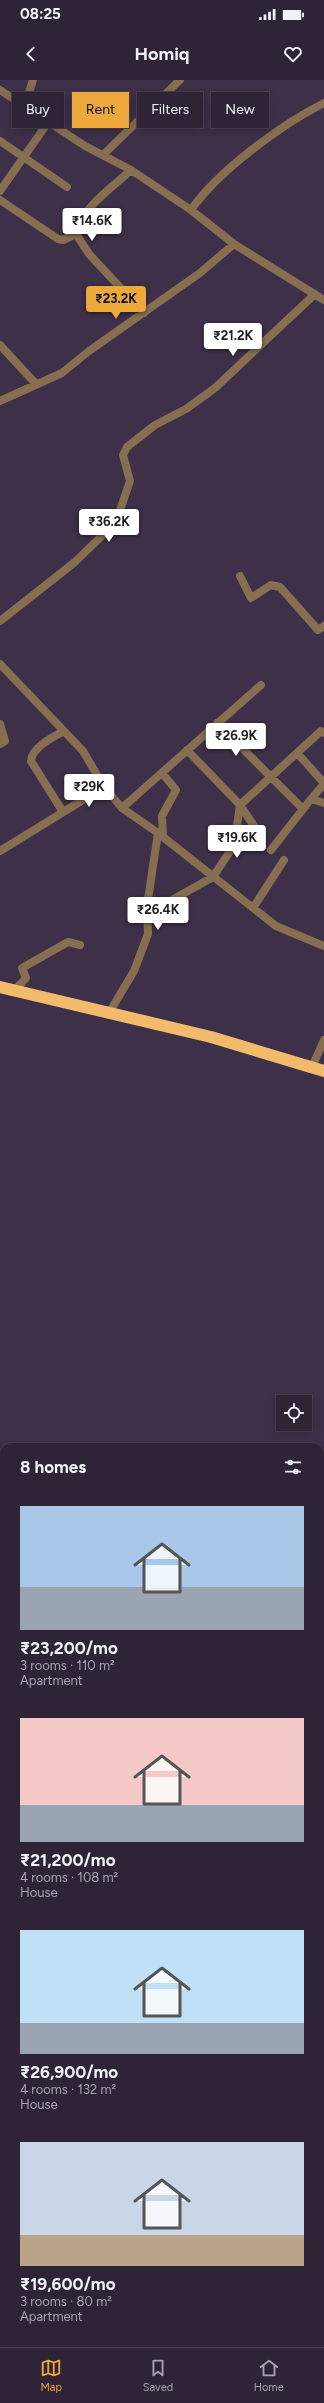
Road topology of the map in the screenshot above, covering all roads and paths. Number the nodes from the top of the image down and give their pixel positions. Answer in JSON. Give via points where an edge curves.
{"nodes":[{"id":1,"x":32,"y":80,"type":"edge"},
{"id":2,"x":180,"y":80,"type":"edge"},
{"id":3,"x":0,"y":90,"type":"edge"},
{"id":4,"x":29,"y":92,"type":"edge"},
{"id":5,"x":12,"y":97,"type":"edge"},
{"id":6,"x":324,"y":103,"type":"edge"},
{"id":7,"x":44,"y":128,"type":"edge"},
{"id":8,"x":60,"y":128,"type":"edge"},
{"id":9,"x":0,"y":141,"type":"edge"},
{"id":10,"x":103,"y":155,"type":"junction"},
{"id":11,"x":24,"y":157,"type":"junction"},
{"id":12,"x":131,"y":170,"type":"junction"},
{"id":13,"x":67,"y":187,"type":"dead end"},
{"id":14,"x":0,"y":192,"type":"edge"},
{"id":15,"x":0,"y":200,"type":"edge"},
{"id":16,"x":191,"y":210,"type":"junction"},
{"id":17,"x":76,"y":234,"type":"junction"},
{"id":18,"x":234,"y":244,"type":"junction"},
{"id":19,"x":315,"y":294,"type":"junction"},
{"id":20,"x":324,"y":300,"type":"edge"},
{"id":21,"x":144,"y":313,"type":"junction"},
{"id":22,"x":0,"y":346,"type":"edge"},
{"id":23,"x":36,"y":384,"type":"junction"},
{"id":24,"x":0,"y":401,"type":"edge"},
{"id":25,"x":240,"y":576,"type":"dead end"},
{"id":26,"x":0,"y":621,"type":"edge"},
{"id":27,"x":324,"y":626,"type":"edge"},
{"id":28,"x":1,"y":666,"type":"edge"},
{"id":29,"x":261,"y":685,"type":"dead end"},
{"id":30,"x":217,"y":723,"type":"junction"},
{"id":31,"x":0,"y":724,"type":"edge"},
{"id":32,"x":64,"y":731,"type":"junction"},
{"id":33,"x":324,"y":733,"type":"edge"},
{"id":34,"x":0,"y":744,"type":"edge"},
{"id":35,"x":187,"y":750,"type":"junction"},
{"id":36,"x":298,"y":754,"type":"junction"},
{"id":37,"x":162,"y":773,"type":"junction"},
{"id":38,"x":270,"y":777,"type":"junction"},
{"id":39,"x":324,"y":783,"type":"edge"},
{"id":40,"x":104,"y":787,"type":"junction"},
{"id":41,"x":311,"y":799,"type":"junction"},
{"id":42,"x":324,"y":803,"type":"edge"},
{"id":43,"x":240,"y":805,"type":"junction"},
{"id":44,"x":122,"y":808,"type":"junction"},
{"id":45,"x":303,"y":809,"type":"junction"},
{"id":46,"x":63,"y":812,"type":"junction"},
{"id":47,"x":254,"y":826,"type":"dead end"},
{"id":48,"x":160,"y":835,"type":"junction"},
{"id":49,"x":271,"y":850,"type":"dead end"},
{"id":50,"x":0,"y":851,"type":"edge"},
{"id":51,"x":284,"y":860,"type":"dead end"},
{"id":52,"x":213,"y":877,"type":"junction"},
{"id":53,"x":253,"y":908,"type":"junction"},
{"id":54,"x":148,"y":914,"type":"junction"},
{"id":55,"x":80,"y":945,"type":"dead end"},
{"id":56,"x":324,"y":946,"type":"edge"},
{"id":57,"x":0,"y":987,"type":"edge"},
{"id":58,"x":15,"y":990,"type":"junction"},
{"id":59,"x":109,"y":1013,"type":"junction"},
{"id":60,"x":324,"y":1040,"type":"edge"},
{"id":61,"x":312,"y":1066,"type":"junction"},
{"id":62,"x":324,"y":1071,"type":"edge"}],
"edges":[{"from":1,"to":4,"type":"street"},
{"from":2,"to":10,"type":"street"},
{"from":3,"to":5,"type":"street"},
{"from":6,"to":16,"type":"street","via":[[264,140],[202,194]]},
{"from":7,"to":11,"type":"street"},
{"from":8,"to":10,"type":"street"},
{"from":9,"to":11,"type":"street"},
{"from":10,"to":12,"type":"street"},
{"from":11,"to":13,"type":"street"},
{"from":11,"to":14,"type":"street"},
{"from":12,"to":16,"type":"street"},
{"from":12,"to":17,"type":"street","via":[[86,211],[77,225]]},
{"from":15,"to":17,"type":"street","via":[[58,239],[63,240]]},
{"from":16,"to":18,"type":"street"},
{"from":17,"to":21,"type":"street","via":[[89,254]]},
{"from":18,"to":19,"type":"street"},
{"from":18,"to":21,"type":"street","via":[[200,273]]},
{"from":19,"to":20,"type":"street"},
{"from":19,"to":26,"type":"street","via":[[215,388],[186,409],[155,425],[127,447],[123,455],[130,481],[116,522],[75,562]]},
{"from":21,"to":23,"type":"street","via":[[62,373]]},
{"from":22,"to":23,"type":"street"},
{"from":23,"to":24,"type":"street"},
{"from":25,"to":27,"type":"street","via":[[251,598],[270,586],[280,587],[318,630]]},
{"from":28,"to":32,"type":"street"},
{"from":29,"to":30,"type":"street"},
{"from":30,"to":35,"type":"street"},
{"from":30,"to":38,"type":"street"},
{"from":31,"to":34,"type":"street","via":[[6,741]]},
{"from":32,"to":40,"type":"street","via":[[83,751]]},
{"from":32,"to":46,"type":"street","via":[[43,744],[31,761]]},
{"from":33,"to":36,"type":"street","via":[[321,731]]},
{"from":35,"to":37,"type":"street"},
{"from":35,"to":43,"type":"street"},
{"from":36,"to":38,"type":"street"},
{"from":36,"to":39,"type":"street"},
{"from":37,"to":44,"type":"street"},
{"from":37,"to":48,"type":"street","via":[[176,790],[162,816]]},
{"from":38,"to":43,"type":"street"},
{"from":38,"to":45,"type":"street"},
{"from":39,"to":41,"type":"street"},
{"from":40,"to":44,"type":"street"},
{"from":40,"to":46,"type":"street"},
{"from":41,"to":42,"type":"street"},
{"from":41,"to":45,"type":"street"},
{"from":43,"to":47,"type":"street"},
{"from":43,"to":52,"type":"street","via":[[234,845]]},
{"from":44,"to":48,"type":"street"},
{"from":45,"to":49,"type":"street"},
{"from":46,"to":50,"type":"street"},
{"from":48,"to":52,"type":"street"},
{"from":48,"to":54,"type":"street"},
{"from":51,"to":53,"type":"street"},
{"from":52,"to":53,"type":"street"},
{"from":52,"to":54,"type":"street"},
{"from":53,"to":56,"type":"street","via":[[276,926]]},
{"from":54,"to":59,"type":"street","via":[[148,934],[134,971]]},
{"from":55,"to":58,"type":"street","via":[[68,942],[22,968],[26,978]]},
{"from":57,"to":58,"type":"highway"},
{"from":58,"to":59,"type":"highway"},
{"from":59,"to":61,"type":"highway","via":[[203,1035]]},
{"from":60,"to":61,"type":"street"},
{"from":61,"to":62,"type":"highway"}]}
